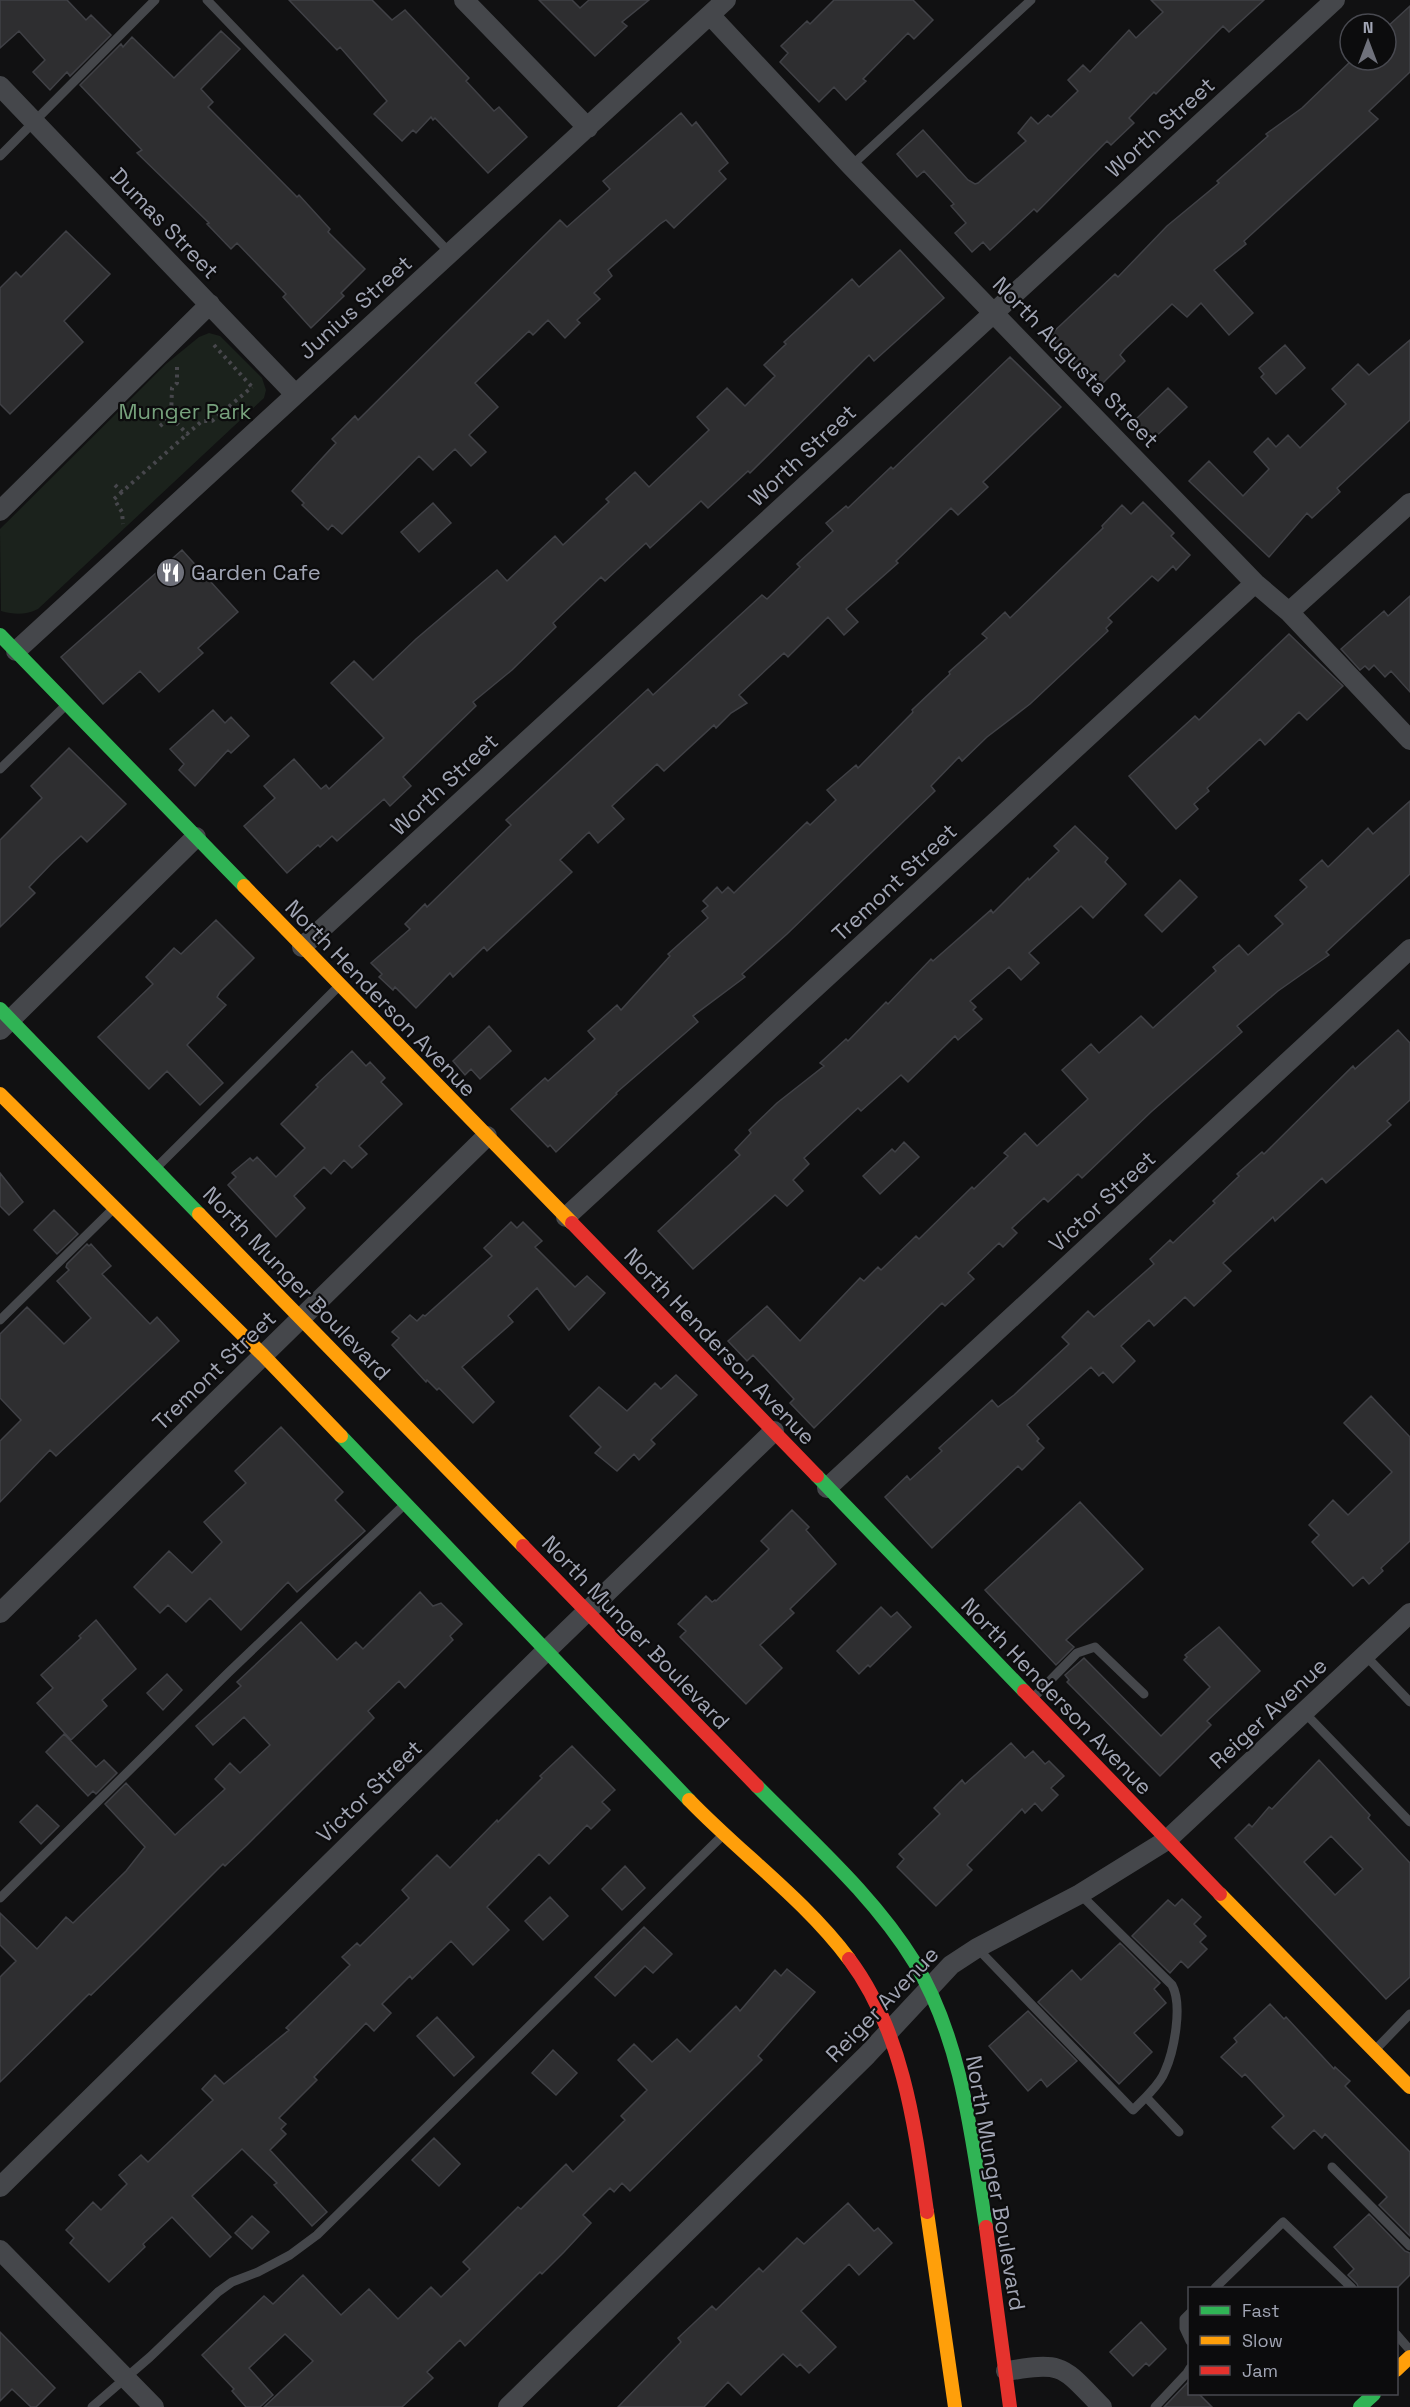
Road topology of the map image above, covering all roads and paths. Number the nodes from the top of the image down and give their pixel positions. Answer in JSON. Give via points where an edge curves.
{"nodes":[{"id":1,"x":155,"y":0,"type":"edge"},
{"id":2,"x":207,"y":0,"type":"edge"},
{"id":3,"x":464,"y":0,"type":"edge"},
{"id":4,"x":726,"y":0,"type":"edge"},
{"id":5,"x":1031,"y":0,"type":"edge"},
{"id":6,"x":1335,"y":0,"type":"edge"},
{"id":7,"x":710,"y":15,"type":"junction"},
{"id":8,"x":0,"y":86,"type":"edge"},
{"id":9,"x":34,"y":122,"type":"junction"},
{"id":10,"x":588,"y":128,"type":"junction"},
{"id":11,"x":0,"y":156,"type":"edge"},
{"id":12,"x":851,"y":166,"type":"junction"},
{"id":13,"x":450,"y":253,"type":"junction"},
{"id":14,"x":210,"y":304,"type":"junction"},
{"id":15,"x":994,"y":311,"type":"junction"},
{"id":16,"x":176,"y":360,"type":"dead end"},
{"id":17,"x":252,"y":387,"type":"dead end"},
{"id":18,"x":295,"y":394,"type":"junction"},
{"id":19,"x":171,"y":417,"type":"junction"},
{"id":20,"x":160,"y":426,"type":"dead end"},
{"id":21,"x":187,"y":434,"type":"junction"},
{"id":22,"x":115,"y":485,"type":"dead end"},
{"id":23,"x":122,"y":492,"type":"junction"},
{"id":24,"x":1410,"y":503,"type":"edge"},
{"id":25,"x":0,"y":511,"type":"edge"},
{"id":26,"x":114,"y":531,"type":"dead end"},
{"id":27,"x":1255,"y":583,"type":"junction"},
{"id":28,"x":1289,"y":612,"type":"junction"},
{"id":29,"x":0,"y":635,"type":"edge"},
{"id":30,"x":16,"y":651,"type":"junction"},
{"id":31,"x":66,"y":704,"type":"junction"},
{"id":32,"x":1410,"y":740,"type":"edge"},
{"id":33,"x":0,"y":769,"type":"edge"},
{"id":34,"x":196,"y":837,"type":"junction"},
{"id":35,"x":302,"y":947,"type":"junction"},
{"id":36,"x":1410,"y":949,"type":"edge"},
{"id":37,"x":340,"y":985,"type":"junction"},
{"id":38,"x":3,"y":1020,"type":"edge"},
{"id":39,"x":0,"y":1094,"type":"edge"},
{"id":40,"x":487,"y":1136,"type":"junction"},
{"id":41,"x":155,"y":1168,"type":"junction"},
{"id":42,"x":114,"y":1207,"type":"junction"},
{"id":43,"x":566,"y":1217,"type":"junction"},
{"id":44,"x":302,"y":1318,"type":"junction"},
{"id":45,"x":0,"y":1320,"type":"edge"},
{"id":46,"x":263,"y":1355,"type":"junction"},
{"id":47,"x":774,"y":1431,"type":"junction"},
{"id":48,"x":827,"y":1488,"type":"junction"},
{"id":49,"x":405,"y":1504,"type":"junction"},
{"id":50,"x":587,"y":1611,"type":"junction"},
{"id":51,"x":0,"y":1613,"type":"edge"},
{"id":52,"x":1410,"y":1613,"type":"edge"},
{"id":53,"x":546,"y":1651,"type":"junction"},
{"id":54,"x":1365,"y":1655,"type":"junction"},
{"id":55,"x":1144,"y":1694,"type":"dead end"},
{"id":56,"x":1031,"y":1699,"type":"junction"},
{"id":57,"x":1410,"y":1702,"type":"edge"},
{"id":58,"x":1304,"y":1712,"type":"junction"},
{"id":59,"x":1410,"y":1822,"type":"edge"},
{"id":60,"x":723,"y":1835,"type":"junction"},
{"id":61,"x":1167,"y":1840,"type":"junction"},
{"id":62,"x":1080,"y":1894,"type":"junction"},
{"id":63,"x":0,"y":1898,"type":"edge"},
{"id":64,"x":977,"y":1948,"type":"junction"},
{"id":65,"x":928,"y":1988,"type":"junction"},
{"id":66,"x":1410,"y":2014,"type":"edge"},
{"id":67,"x":888,"y":2033,"type":"junction"},
{"id":68,"x":1374,"y":2051,"type":"junction"},
{"id":69,"x":1410,"y":2087,"type":"edge"},
{"id":70,"x":1146,"y":2097,"type":"junction"},
{"id":71,"x":1179,"y":2132,"type":"dead end"},
{"id":72,"x":1332,"y":2167,"type":"dead end"},
{"id":73,"x":0,"y":2187,"type":"edge"},
{"id":74,"x":1410,"y":2246,"type":"edge"},
{"id":75,"x":0,"y":2250,"type":"edge"},
{"id":76,"x":1217,"y":2287,"type":"edge"},
{"id":77,"x":1350,"y":2287,"type":"edge"},
{"id":78,"x":1188,"y":2315,"type":"edge"},
{"id":79,"x":1398,"y":2336,"type":"edge"},
{"id":80,"x":1188,"y":2337,"type":"edge"},
{"id":81,"x":1410,"y":2350,"type":"edge"},
{"id":82,"x":1410,"y":2357,"type":"edge"},
{"id":83,"x":1398,"y":2368,"type":"edge"},
{"id":84,"x":1006,"y":2371,"type":"junction"},
{"id":85,"x":1188,"y":2371,"type":"edge"},
{"id":86,"x":125,"y":2377,"type":"junction"},
{"id":87,"x":1373,"y":2395,"type":"edge"},
{"id":88,"x":92,"y":2407,"type":"edge"},
{"id":89,"x":154,"y":2407,"type":"edge"},
{"id":90,"x":508,"y":2407,"type":"edge"},
{"id":91,"x":955,"y":2407,"type":"edge"},
{"id":92,"x":1010,"y":2407,"type":"edge"},
{"id":93,"x":1102,"y":2407,"type":"edge"},
{"id":94,"x":1155,"y":2407,"type":"edge"},
{"id":95,"x":1360,"y":2407,"type":"edge"}],
"edges":[{"from":1,"to":9,"type":"lane"},
{"from":2,"to":13,"type":"lane"},
{"from":3,"to":10,"type":"street"},
{"from":4,"to":7,"type":"street","name":"Junius Street"},
{"from":5,"to":12,"type":"lane"},
{"from":6,"to":15,"type":"street","name":"Worth Street"},
{"from":7,"to":10,"type":"street","name":"Junius Street"},
{"from":7,"to":12,"type":"street","name":"North Augusta Street"},
{"from":8,"to":9,"type":"street","name":"Dumas Street"},
{"from":9,"to":11,"type":"lane"},
{"from":9,"to":14,"type":"street","name":"Dumas Street"},
{"from":10,"to":13,"type":"street","name":"Junius Street"},
{"from":12,"to":15,"type":"street","name":"North Augusta Street"},
{"from":13,"to":18,"type":"street","name":"Junius Street"},
{"from":14,"to":18,"type":"street","name":"Dumas Street"},
{"from":14,"to":25,"type":"street"},
{"from":15,"to":27,"type":"street","name":"North Augusta Street"},
{"from":15,"to":35,"type":"street","name":"Worth Street"},
{"from":16,"to":19,"type":"path","via":[[177,383],[172,388]]},
{"from":17,"to":21,"type":"path","via":[[212,421],[202,421]]},
{"from":18,"to":30,"type":"street","name":"Junius Street"},
{"from":19,"to":20,"type":"path"},
{"from":19,"to":21,"type":"path"},
{"from":21,"to":23,"type":"path"},
{"from":22,"to":23,"type":"path"},
{"from":23,"to":26,"type":"path","via":[[114,499],[123,523]]},
{"from":24,"to":28,"type":"street"},
{"from":27,"to":28,"type":"street","name":"North Augusta Street"},
{"from":27,"to":43,"type":"street","name":"Tremont Street"},
{"from":28,"to":32,"type":"street","name":"North Augusta Street"},
{"from":29,"to":30,"type":"main road","name":"North Henderson Avenue"},
{"from":30,"to":31,"type":"main road","name":"North Henderson Avenue"},
{"from":31,"to":33,"type":"lane"},
{"from":31,"to":34,"type":"main road","name":"North Henderson Avenue"},
{"from":34,"to":35,"type":"main road","name":"North Henderson Avenue"},
{"from":34,"to":38,"type":"street"},
{"from":35,"to":37,"type":"main road","name":"North Henderson Avenue"},
{"from":36,"to":48,"type":"street","name":"Victor Street"},
{"from":37,"to":40,"type":"main road","name":"North Henderson Avenue"},
{"from":37,"to":41,"type":"lane"},
{"from":38,"to":41,"type":"main road","name":"North Munger Boulevard"},
{"from":39,"to":42,"type":"main road"},
{"from":40,"to":43,"type":"main road","name":"North Henderson Avenue"},
{"from":40,"to":44,"type":"street","name":"Tremont Street"},
{"from":41,"to":44,"type":"main road","name":"North Munger Boulevard"},
{"from":42,"to":45,"type":"lane"},
{"from":42,"to":46,"type":"main road"},
{"from":43,"to":47,"type":"main road","name":"North Henderson Avenue"},
{"from":44,"to":46,"type":"street","name":"Tremont Street"},
{"from":44,"to":50,"type":"main road","name":"North Munger Boulevard"},
{"from":46,"to":49,"type":"main road"},
{"from":46,"to":51,"type":"street","name":"Tremont Street"},
{"from":47,"to":48,"type":"main road","name":"North Henderson Avenue"},
{"from":47,"to":50,"type":"street","name":"Victor Street"},
{"from":48,"to":56,"type":"main road","name":"North Henderson Avenue"},
{"from":49,"to":53,"type":"main road"},
{"from":49,"to":63,"type":"lane"},
{"from":50,"to":53,"type":"street","name":"Victor Street"},
{"from":50,"to":65,"type":"main road","name":"North Munger Boulevard","via":[[867,1899],[909,1952]]},
{"from":52,"to":54,"type":"street","name":"Reiger Avenue"},
{"from":53,"to":60,"type":"main road"},
{"from":53,"to":73,"type":"street","name":"Victor Street"},
{"from":54,"to":57,"type":"lane"},
{"from":54,"to":58,"type":"street","name":"Reiger Avenue"},
{"from":55,"to":56,"type":"lane","via":[[1095,1647],[1077,1653]]},
{"from":56,"to":61,"type":"main road","name":"North Henderson Avenue"},
{"from":58,"to":59,"type":"lane"},
{"from":58,"to":61,"type":"street","name":"Reiger Avenue"},
{"from":60,"to":67,"type":"main road","via":[[800,1906],[855,1966]]},
{"from":60,"to":86,"type":"lane","via":[[317,2235],[290,2255],[218,2292]]},
{"from":61,"to":62,"type":"street","name":"Reiger Avenue"},
{"from":61,"to":68,"type":"main road","name":"North Henderson Avenue"},
{"from":62,"to":64,"type":"street","name":"Reiger Avenue"},
{"from":62,"to":70,"type":"lane","via":[[1176,1992],[1171,2057]]},
{"from":64,"to":65,"type":"street","name":"Reiger Avenue","via":[[951,1965]]},
{"from":64,"to":70,"type":"lane","via":[[1133,2110]]},
{"from":65,"to":67,"type":"street","name":"Reiger Avenue"},
{"from":65,"to":84,"type":"main road","name":"North Munger Boulevard","via":[[950,2044],[963,2096]]},
{"from":66,"to":68,"type":"lane"},
{"from":67,"to":90,"type":"street","name":"Reiger Avenue"},
{"from":67,"to":91,"type":"main road","via":[[915,2133]]},
{"from":68,"to":69,"type":"main road","name":"North Henderson Avenue"},
{"from":70,"to":71,"type":"lane"},
{"from":72,"to":74,"type":"lane"},
{"from":75,"to":86,"type":"street"},
{"from":76,"to":77,"type":"lane","via":[[1283,2222]]},
{"from":78,"to":80,"type":"lane","via":[[1184,2319]]},
{"from":79,"to":81,"type":"lane"},
{"from":82,"to":83,"type":"main road"},
{"from":84,"to":92,"type":"main road","name":"North Munger Boulevard"},
{"from":84,"to":93,"type":"street","via":[[1056,2367],[1069,2373]]},
{"from":85,"to":94,"type":"lane"},
{"from":86,"to":88,"type":"lane"},
{"from":86,"to":89,"type":"street"},
{"from":87,"to":95,"type":"main road"}]}
